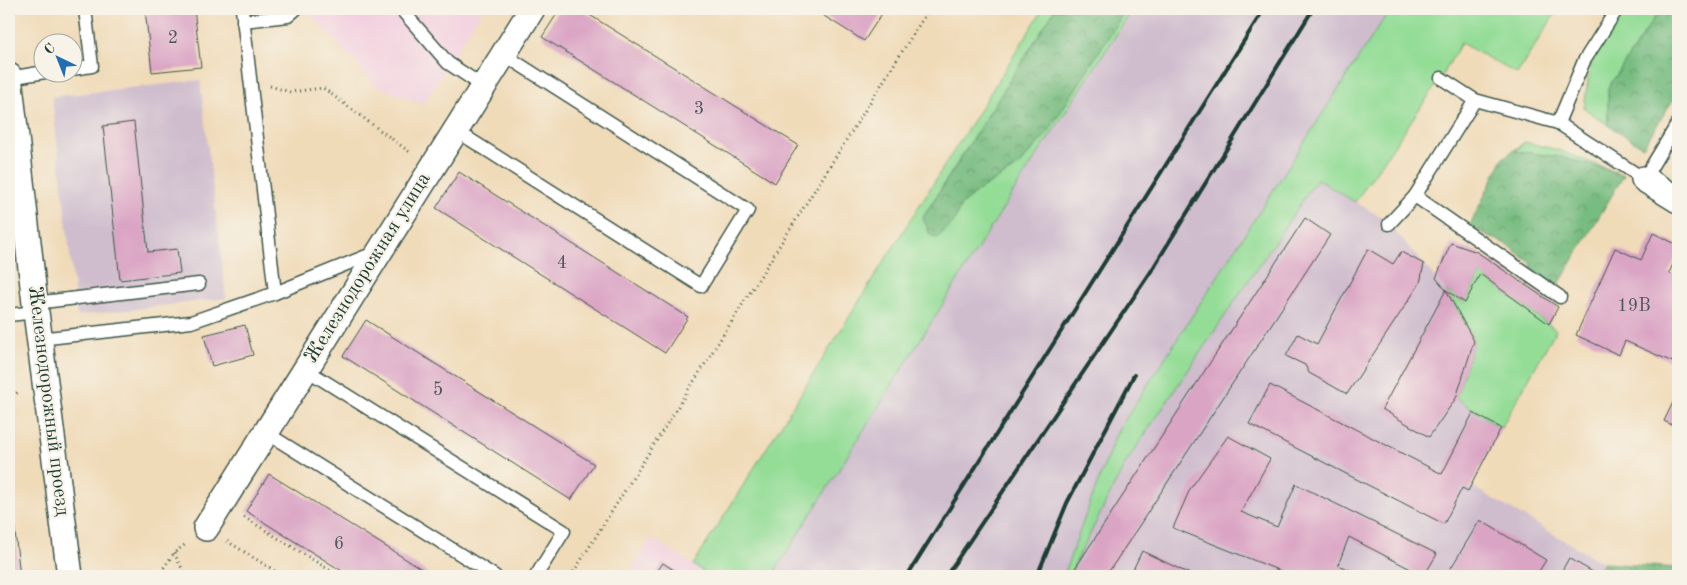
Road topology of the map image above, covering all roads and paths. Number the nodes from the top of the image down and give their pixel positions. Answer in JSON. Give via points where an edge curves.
{"nodes":[{"id":1,"x":85,"y":9,"type":"edge"},
{"id":2,"x":296,"y":9,"type":"edge"},
{"id":3,"x":401,"y":9,"type":"edge"},
{"id":4,"x":532,"y":9,"type":"edge"},
{"id":5,"x":929,"y":9,"type":"edge"},
{"id":6,"x":1617,"y":9,"type":"edge"},
{"id":7,"x":242,"y":15,"type":"edge"},
{"id":8,"x":503,"y":54,"type":"junction"},
{"id":9,"x":82,"y":68,"type":"edge"},
{"id":10,"x":32,"y":77,"type":"edge"},
{"id":11,"x":1441,"y":78,"type":"dead end"},
{"id":12,"x":250,"y":80,"type":"junction"},
{"id":13,"x":483,"y":86,"type":"junction"},
{"id":14,"x":9,"y":87,"type":"edge"},
{"id":15,"x":1475,"y":100,"type":"junction"},
{"id":16,"x":1678,"y":123,"type":"edge"},
{"id":17,"x":1558,"y":124,"type":"junction"},
{"id":18,"x":455,"y":130,"type":"junction"},
{"id":19,"x":431,"y":168,"type":"junction"},
{"id":20,"x":1644,"y":178,"type":"junction"},
{"id":21,"x":1415,"y":196,"type":"junction"},
{"id":22,"x":1678,"y":200,"type":"edge"},
{"id":23,"x":1389,"y":224,"type":"dead end"},
{"id":24,"x":379,"y":252,"type":"junction"},
{"id":25,"x":199,"y":284,"type":"dead end"},
{"id":26,"x":275,"y":293,"type":"junction"},
{"id":27,"x":1560,"y":297,"type":"dead end"},
{"id":28,"x":35,"y":308,"type":"junction"},
{"id":29,"x":9,"y":315,"type":"edge"},
{"id":30,"x":39,"y":339,"type":"junction"},
{"id":31,"x":305,"y":368,"type":"junction"},
{"id":32,"x":18,"y":392,"type":"dead end"},
{"id":33,"x":9,"y":400,"type":"edge"},
{"id":34,"x":265,"y":432,"type":"junction"},
{"id":35,"x":221,"y":503,"type":"junction"},
{"id":36,"x":206,"y":528,"type":"junction"},
{"id":37,"x":174,"y":553,"type":"junction"},
{"id":38,"x":70,"y":576,"type":"edge"},
{"id":39,"x":158,"y":576,"type":"edge"},
{"id":40,"x":186,"y":576,"type":"edge"},
{"id":41,"x":283,"y":576,"type":"edge"},
{"id":42,"x":339,"y":576,"type":"edge"},
{"id":43,"x":496,"y":576,"type":"edge"},
{"id":44,"x":536,"y":576,"type":"edge"},
{"id":45,"x":571,"y":576,"type":"edge"}],
"edges":[{"from":1,"to":9,"type":"lane","via":[[92,66]]},
{"from":2,"to":7,"type":"lane","via":[[288,16]]},
{"from":3,"to":13,"type":"lane","via":[[448,63]]},
{"from":4,"to":8,"type":"street","name":"Железнодорожная улица"},
{"from":5,"to":45,"type":"path"},
{"from":6,"to":17,"type":"lane","via":[[1584,61]]},
{"from":7,"to":12,"type":"lane"},
{"from":8,"to":13,"type":"street","name":"Железнодорожная улица"},
{"from":8,"to":18,"type":"lane","via":[[748,210],[700,286]]},
{"from":10,"to":14,"type":"lane"},
{"from":11,"to":15,"type":"lane"},
{"from":12,"to":19,"type":"path","via":[[290,92],[323,88]]},
{"from":12,"to":26,"type":"lane"},
{"from":13,"to":18,"type":"street","name":"Железнодорожная улица"},
{"from":14,"to":28,"type":"street","name":"Железнодорожный проезд"},
{"from":15,"to":17,"type":"lane"},
{"from":15,"to":21,"type":"lane"},
{"from":16,"to":20,"type":"lane"},
{"from":17,"to":20,"type":"lane"},
{"from":18,"to":19,"type":"street","name":"Железнодорожная улица"},
{"from":19,"to":24,"type":"street","name":"Железнодорожная улица"},
{"from":20,"to":22,"type":"street"},
{"from":21,"to":23,"type":"lane"},
{"from":21,"to":27,"type":"lane"},
{"from":24,"to":26,"type":"lane"},
{"from":24,"to":31,"type":"street","name":"Железнодорожная улица"},
{"from":25,"to":28,"type":"lane"},
{"from":26,"to":30,"type":"lane","via":[[192,322]]},
{"from":28,"to":29,"type":"lane"},
{"from":28,"to":30,"type":"street","name":"Железнодорожный проезд"},
{"from":30,"to":38,"type":"street","name":"Железнодорожный проезд"},
{"from":31,"to":34,"type":"street","name":"Железнодорожная улица"},
{"from":31,"to":44,"type":"lane","via":[[564,530]]},
{"from":32,"to":33,"type":"path"},
{"from":34,"to":35,"type":"street","name":"Железнодорожная улица"},
{"from":34,"to":43,"type":"lane"},
{"from":35,"to":36,"type":"street","name":"Железнодорожная улица"},
{"from":35,"to":42,"type":"path"},
{"from":36,"to":37,"type":"path"},
{"from":36,"to":41,"type":"path"},
{"from":37,"to":39,"type":"path"},
{"from":37,"to":40,"type":"path"}]}
